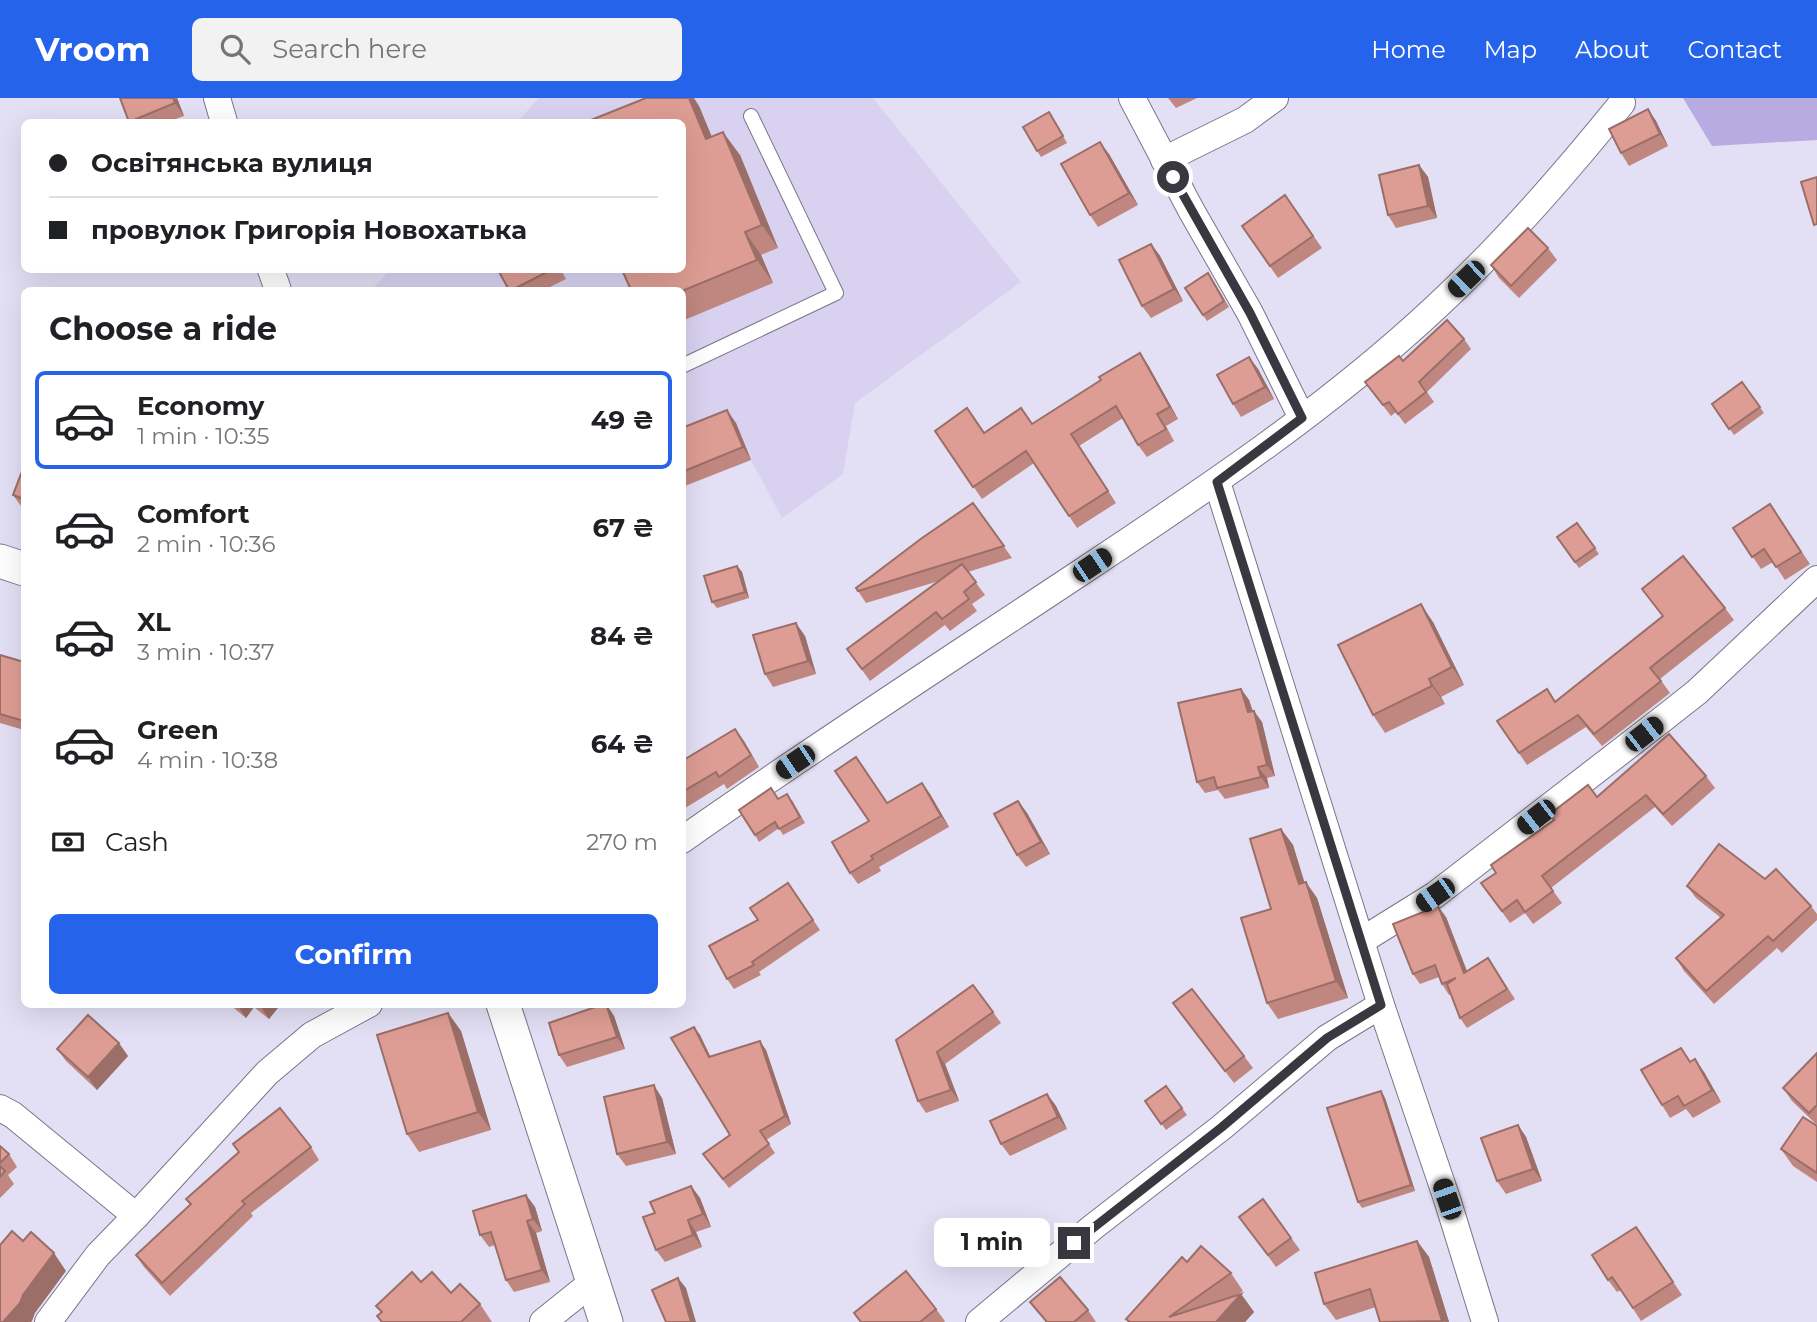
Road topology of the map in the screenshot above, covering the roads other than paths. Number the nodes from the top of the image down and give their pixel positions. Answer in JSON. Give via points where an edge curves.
{"nodes":[{"id":1,"x":217,"y":98,"type":"edge"},
{"id":2,"x":1132,"y":98,"type":"edge"},
{"id":3,"x":1275,"y":98,"type":"edge"},
{"id":4,"x":1622,"y":103,"type":"dead end"},
{"id":5,"x":751,"y":116,"type":"dead end"},
{"id":6,"x":224,"y":119,"type":"edge"},
{"id":7,"x":1164,"y":160,"type":"junction"},
{"id":8,"x":686,"y":364,"type":"edge"},
{"id":9,"x":1302,"y":418,"type":"junction"},
{"id":10,"x":1217,"y":482,"type":"junction"},
{"id":11,"x":0,"y":561,"type":"edge"},
{"id":12,"x":21,"y":568,"type":"edge"},
{"id":13,"x":1817,"y":579,"type":"edge"},
{"id":14,"x":686,"y":836,"type":"edge"},
{"id":15,"x":1361,"y":941,"type":"junction"},
{"id":16,"x":1381,"y":1005,"type":"junction"},
{"id":17,"x":362,"y":1008,"type":"edge"},
{"id":18,"x":504,"y":1008,"type":"edge"},
{"id":19,"x":0,"y":1108,"type":"edge"},
{"id":20,"x":136,"y":1216,"type":"junction"},
{"id":21,"x":594,"y":1281,"type":"junction"},
{"id":22,"x":48,"y":1322,"type":"edge"},
{"id":23,"x":543,"y":1322,"type":"edge"},
{"id":24,"x":606,"y":1322,"type":"edge"},
{"id":25,"x":979,"y":1322,"type":"edge"},
{"id":26,"x":1485,"y":1322,"type":"edge"}],
"edges":[{"from":1,"to":6,"type":"street"},
{"from":2,"to":7,"type":"street"},
{"from":3,"to":7,"type":"street","via":[[1245,120]]},
{"from":4,"to":9,"type":"street","via":[[1483,263],[1394,345]]},
{"from":5,"to":8,"type":"lane","via":[[836,293]]},
{"from":7,"to":9,"type":"street","via":[[1250,313]]},
{"from":9,"to":10,"type":"street"},
{"from":10,"to":14,"type":"street"},
{"from":10,"to":15,"type":"street"},
{"from":11,"to":12,"type":"street"},
{"from":13,"to":15,"type":"street","via":[[1697,692],[1435,895]]},
{"from":15,"to":16,"type":"street"},
{"from":16,"to":25,"type":"street","via":[[1327,1038]]},
{"from":16,"to":26,"type":"street"},
{"from":17,"to":20,"type":"street","via":[[312,1035],[267,1073]]},
{"from":18,"to":21,"type":"street"},
{"from":19,"to":20,"type":"street"},
{"from":20,"to":22,"type":"street","via":[[98,1255]]},
{"from":21,"to":23,"type":"street"},
{"from":21,"to":24,"type":"street"}]}
